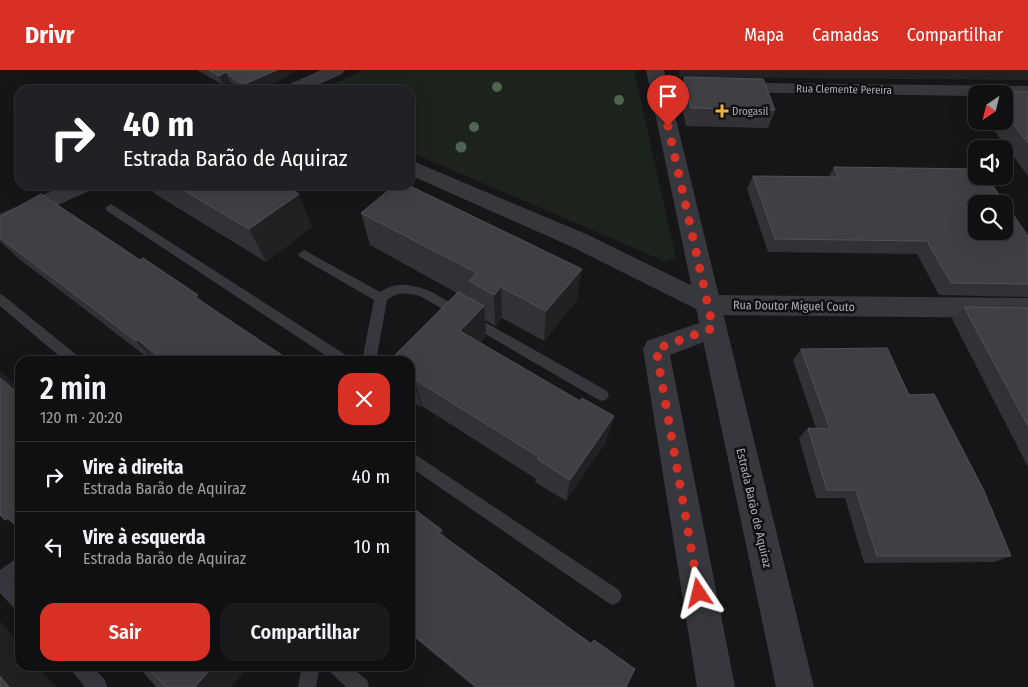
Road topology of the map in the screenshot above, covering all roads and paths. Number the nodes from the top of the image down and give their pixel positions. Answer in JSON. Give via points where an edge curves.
{"nodes":[{"id":1,"x":336,"y":70,"type":"edge"},
{"id":2,"x":657,"y":79,"type":"edge"},
{"id":3,"x":302,"y":85,"type":"edge"},
{"id":4,"x":1028,"y":91,"type":"edge"},
{"id":5,"x":415,"y":169,"type":"edge"},
{"id":6,"x":73,"y":190,"type":"edge"},
{"id":7,"x":111,"y":208,"type":"dead end"},
{"id":8,"x":0,"y":223,"type":"edge"},
{"id":9,"x":304,"y":254,"type":"dead end"},
{"id":10,"x":381,"y":298,"type":"junction"},
{"id":11,"x":0,"y":299,"type":"edge"},
{"id":12,"x":1028,"y":308,"type":"edge"},
{"id":13,"x":710,"y":317,"type":"junction"},
{"id":14,"x":68,"y":356,"type":"edge"},
{"id":15,"x":336,"y":356,"type":"edge"},
{"id":16,"x":370,"y":356,"type":"edge"},
{"id":17,"x":602,"y":394,"type":"dead end"},
{"id":18,"x":415,"y":461,"type":"edge"},
{"id":19,"x":15,"y":568,"type":"edge"},
{"id":20,"x":0,"y":580,"type":"edge"},
{"id":21,"x":15,"y":596,"type":"edge"},
{"id":22,"x":614,"y":596,"type":"dead end"},
{"id":23,"x":84,"y":671,"type":"edge"},
{"id":24,"x":154,"y":671,"type":"edge"},
{"id":25,"x":310,"y":671,"type":"edge"},
{"id":26,"x":342,"y":671,"type":"edge"},
{"id":27,"x":98,"y":687,"type":"edge"},
{"id":28,"x":169,"y":687,"type":"edge"},
{"id":29,"x":307,"y":687,"type":"edge"},
{"id":30,"x":360,"y":687,"type":"edge"},
{"id":31,"x":716,"y":687,"type":"edge"},
{"id":32,"x":795,"y":687,"type":"edge"}],
"edges":[{"from":1,"to":3,"type":"street"},
{"from":2,"to":4,"type":"street","name":"Rua Clemente Pereira"},
{"from":2,"to":13,"type":"street","name":"Estrada Barão de Aquiraz"},
{"from":5,"to":13,"type":"street","name":"Rua Doutor Miguel Couto","via":[[578,240]]},
{"from":6,"to":8,"type":"street"},
{"from":7,"to":15,"type":"lane"},
{"from":9,"to":10,"type":"lane"},
{"from":10,"to":16,"type":"lane"},
{"from":10,"to":17,"type":"lane","via":[[404,288],[426,294]]},
{"from":11,"to":14,"type":"lane"},
{"from":12,"to":13,"type":"street","name":"Rua Doutor Miguel Couto"},
{"from":13,"to":31,"type":"street","via":[[656,349]]},
{"from":13,"to":32,"type":"street","name":"Estrada Barão de Aquiraz"},
{"from":18,"to":22,"type":"lane"},
{"from":19,"to":20,"type":"lane"},
{"from":20,"to":21,"type":"lane"},
{"from":23,"to":27,"type":"lane"},
{"from":24,"to":28,"type":"lane"},
{"from":25,"to":29,"type":"lane"},
{"from":26,"to":30,"type":"lane"}]}
